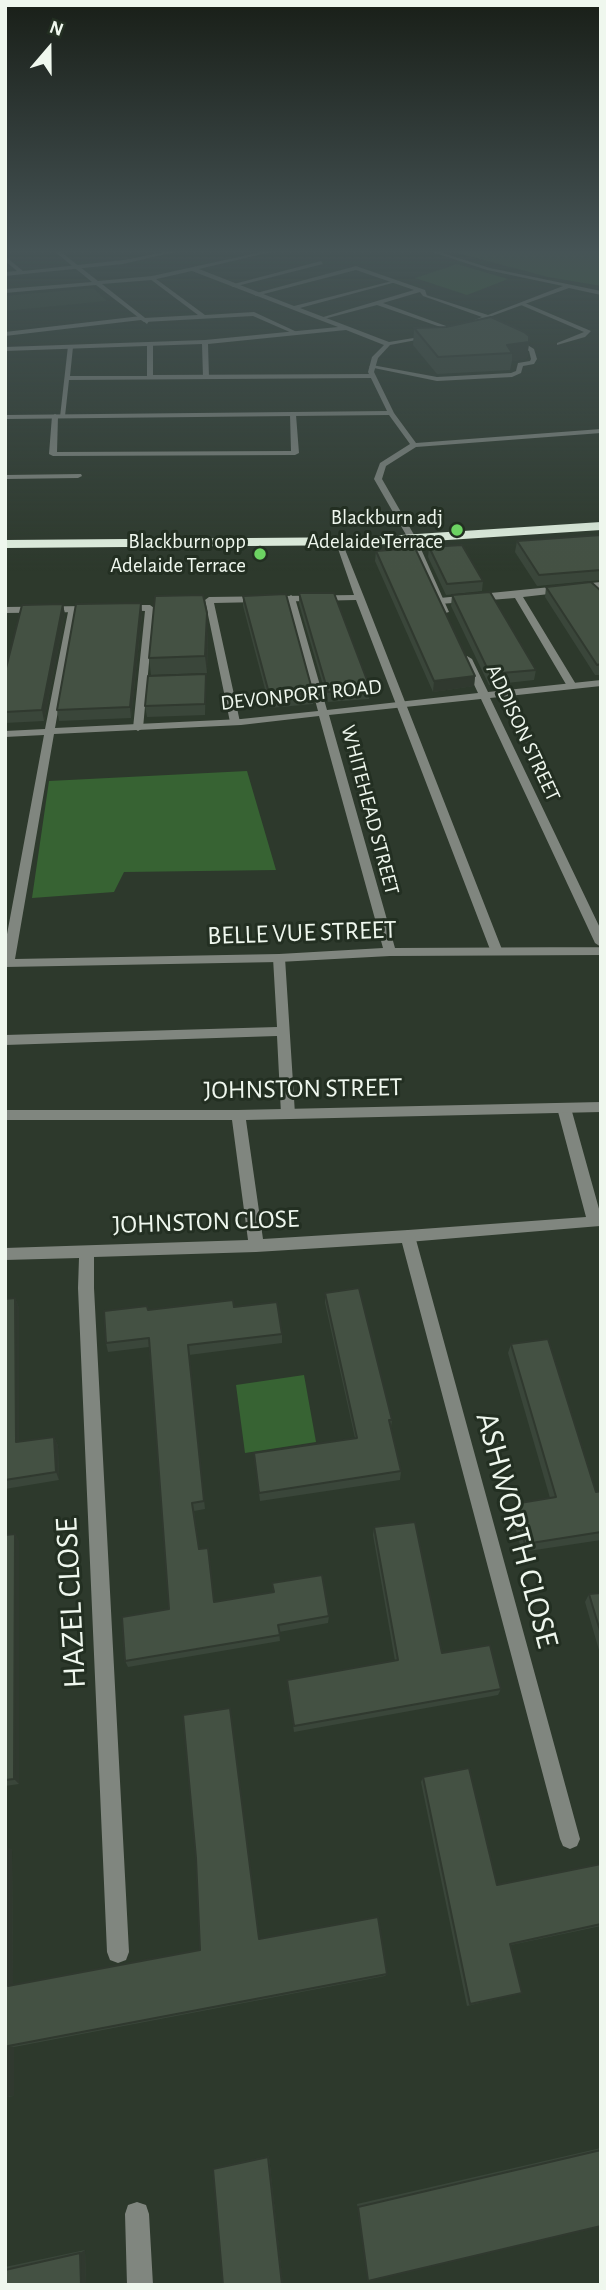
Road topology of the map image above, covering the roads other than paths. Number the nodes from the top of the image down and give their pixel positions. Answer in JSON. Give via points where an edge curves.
{"nodes":[{"id":1,"x":68,"y":359,"type":"edge"},
{"id":2,"x":150,"y":359,"type":"edge"},
{"id":3,"x":205,"y":359,"type":"edge"},
{"id":4,"x":375,"y":359,"type":"edge"},
{"id":5,"x":534,"y":359,"type":"edge"},
{"id":6,"x":372,"y":372,"type":"junction"},
{"id":7,"x":206,"y":377,"type":"junction"},
{"id":8,"x":66,"y":378,"type":"junction"},
{"id":9,"x":150,"y":378,"type":"junction"},
{"id":10,"x":391,"y":413,"type":"junction"},
{"id":11,"x":293,"y":415,"type":"junction"},
{"id":12,"x":5,"y":416,"type":"edge"},
{"id":13,"x":58,"y":416,"type":"junction"},
{"id":14,"x":601,"y":431,"type":"edge"},
{"id":15,"x":414,"y":446,"type":"junction"},
{"id":16,"x":78,"y":476,"type":"dead end"},
{"id":17,"x":5,"y":477,"type":"edge"},
{"id":18,"x":601,"y":526,"type":"edge"},
{"id":19,"x":413,"y":540,"type":"junction"},
{"id":20,"x":338,"y":542,"type":"junction"},
{"id":21,"x":5,"y":544,"type":"edge"},
{"id":22,"x":596,"y":585,"type":"edge"},
{"id":23,"x":518,"y":595,"type":"junction"},
{"id":24,"x":360,"y":597,"type":"junction"},
{"id":25,"x":291,"y":598,"type":"junction"},
{"id":26,"x":601,"y":598,"type":"edge"},
{"id":27,"x":440,"y":601,"type":"junction"},
{"id":28,"x":198,"y":606,"type":"edge"},
{"id":29,"x":210,"y":606,"type":"junction"},
{"id":30,"x":161,"y":607,"type":"edge"},
{"id":31,"x":111,"y":608,"type":"edge"},
{"id":32,"x":149,"y":608,"type":"junction"},
{"id":33,"x":72,"y":609,"type":"junction"},
{"id":34,"x":98,"y":609,"type":"edge"},
{"id":35,"x":5,"y":610,"type":"edge"},
{"id":36,"x":451,"y":625,"type":"edge"},
{"id":37,"x":462,"y":648,"type":"edge"},
{"id":38,"x":212,"y":678,"type":"dead end"},
{"id":39,"x":225,"y":678,"type":"junction"},
{"id":40,"x":156,"y":680,"type":"edge"},
{"id":41,"x":142,"y":681,"type":"junction"},
{"id":42,"x":601,"y":683,"type":"edge"},
{"id":43,"x":572,"y":686,"type":"junction"},
{"id":44,"x":484,"y":696,"type":"junction"},
{"id":45,"x":400,"y":704,"type":"junction"},
{"id":46,"x":324,"y":714,"type":"junction"},
{"id":47,"x":235,"y":722,"type":"junction"},
{"id":48,"x":138,"y":728,"type":"junction"},
{"id":49,"x":50,"y":732,"type":"junction"},
{"id":50,"x":5,"y":734,"type":"edge"},
{"id":51,"x":601,"y":943,"type":"edge"},
{"id":52,"x":601,"y":951,"type":"edge"},
{"id":53,"x":390,"y":952,"type":"junction"},
{"id":54,"x":497,"y":952,"type":"junction"},
{"id":55,"x":279,"y":958,"type":"junction"},
{"id":56,"x":6,"y":963,"type":"edge"},
{"id":57,"x":283,"y":1031,"type":"junction"},
{"id":58,"x":5,"y":1040,"type":"edge"},
{"id":59,"x":601,"y":1107,"type":"edge"},
{"id":60,"x":564,"y":1108,"type":"junction"},
{"id":61,"x":288,"y":1114,"type":"junction"},
{"id":62,"x":5,"y":1115,"type":"edge"},
{"id":63,"x":238,"y":1115,"type":"junction"},
{"id":64,"x":408,"y":1236,"type":"junction"},
{"id":65,"x":256,"y":1246,"type":"junction"},
{"id":66,"x":87,"y":1250,"type":"junction"},
{"id":67,"x":5,"y":1254,"type":"edge"},
{"id":68,"x":570,"y":1839,"type":"dead end"},
{"id":69,"x":118,"y":1952,"type":"dead end"},
{"id":70,"x":137,"y":2214,"type":"dead end"},
{"id":71,"x":140,"y":2285,"type":"edge"}],
"edges":[{"from":1,"to":8,"type":"street"},
{"from":2,"to":9,"type":"street"},
{"from":3,"to":7,"type":"street"},
{"from":4,"to":6,"type":"street"},
{"from":5,"to":6,"type":"street","via":[[520,364],[519,372],[512,375],[438,379]]},
{"from":6,"to":7,"type":"street"},
{"from":6,"to":10,"type":"street"},
{"from":7,"to":9,"type":"street"},
{"from":8,"to":9,"type":"street"},
{"from":8,"to":13,"type":"street"},
{"from":10,"to":11,"type":"street"},
{"from":10,"to":15,"type":"street"},
{"from":11,"to":13,"type":"street"},
{"from":11,"to":13,"type":"street","via":[[295,453],[53,454]]},
{"from":12,"to":13,"type":"street"},
{"from":14,"to":15,"type":"street"},
{"from":15,"to":19,"type":"street","via":[[383,464],[378,478]]},
{"from":16,"to":17,"type":"street"},
{"from":18,"to":19,"type":"highway"},
{"from":19,"to":20,"type":"highway"},
{"from":19,"to":27,"type":"street"},
{"from":20,"to":21,"type":"highway"},
{"from":20,"to":24,"type":"street"},
{"from":22,"to":23,"type":"street"},
{"from":22,"to":26,"type":"street"},
{"from":23,"to":27,"type":"street"},
{"from":23,"to":43,"type":"street"},
{"from":24,"to":25,"type":"street"},
{"from":24,"to":45,"type":"street"},
{"from":25,"to":29,"type":"street","via":[[209,600]]},
{"from":25,"to":46,"type":"street","name":"WHITEHEAD STREET"},
{"from":27,"to":36,"type":"street"},
{"from":28,"to":29,"type":"street"},
{"from":29,"to":39,"type":"street"},
{"from":30,"to":32,"type":"street"},
{"from":31,"to":32,"type":"street"},
{"from":32,"to":41,"type":"street"},
{"from":33,"to":34,"type":"street"},
{"from":33,"to":35,"type":"street"},
{"from":33,"to":49,"type":"street"},
{"from":37,"to":44,"type":"street","name":"ADDISON STREET"},
{"from":38,"to":39,"type":"street"},
{"from":39,"to":47,"type":"street"},
{"from":40,"to":41,"type":"street"},
{"from":41,"to":48,"type":"street"},
{"from":42,"to":43,"type":"street","name":"DEVONPORT ROAD"},
{"from":43,"to":44,"type":"street","name":"DEVONPORT ROAD"},
{"from":44,"to":45,"type":"street","name":"DEVONPORT ROAD"},
{"from":44,"to":51,"type":"street","name":"ADDISON STREET"},
{"from":45,"to":46,"type":"street","name":"DEVONPORT ROAD"},
{"from":45,"to":54,"type":"street"},
{"from":46,"to":47,"type":"street","name":"DEVONPORT ROAD"},
{"from":46,"to":53,"type":"street","name":"WHITEHEAD STREET"},
{"from":47,"to":48,"type":"street","name":"DEVONPORT ROAD"},
{"from":48,"to":49,"type":"street","name":"DEVONPORT ROAD"},
{"from":49,"to":50,"type":"street","name":"DEVONPORT ROAD"},
{"from":49,"to":56,"type":"street"},
{"from":52,"to":54,"type":"street","name":"BELLE VUE STREET"},
{"from":53,"to":54,"type":"street","name":"BELLE VUE STREET"},
{"from":53,"to":55,"type":"street","name":"BELLE VUE STREET"},
{"from":55,"to":56,"type":"street","name":"BELLE VUE STREET"},
{"from":55,"to":57,"type":"street"},
{"from":57,"to":58,"type":"street"},
{"from":57,"to":61,"type":"street"},
{"from":59,"to":60,"type":"street","name":"JOHNSTON STREET"},
{"from":60,"to":61,"type":"street","name":"JOHNSTON STREET"},
{"from":60,"to":64,"type":"street","name":"JOHNSTON CLOSE","via":[[595,1222]]},
{"from":61,"to":63,"type":"street","name":"JOHNSTON STREET"},
{"from":62,"to":63,"type":"street","name":"JOHNSTON STREET"},
{"from":63,"to":65,"type":"street"},
{"from":64,"to":65,"type":"street","name":"JOHNSTON CLOSE"},
{"from":64,"to":68,"type":"street","name":"ASHWORTH CLOSE"},
{"from":65,"to":66,"type":"street","name":"JOHNSTON CLOSE"},
{"from":66,"to":67,"type":"street","name":"JOHNSTON CLOSE"},
{"from":66,"to":69,"type":"street","name":"HAZEL CLOSE"},
{"from":70,"to":71,"type":"street"}]}
